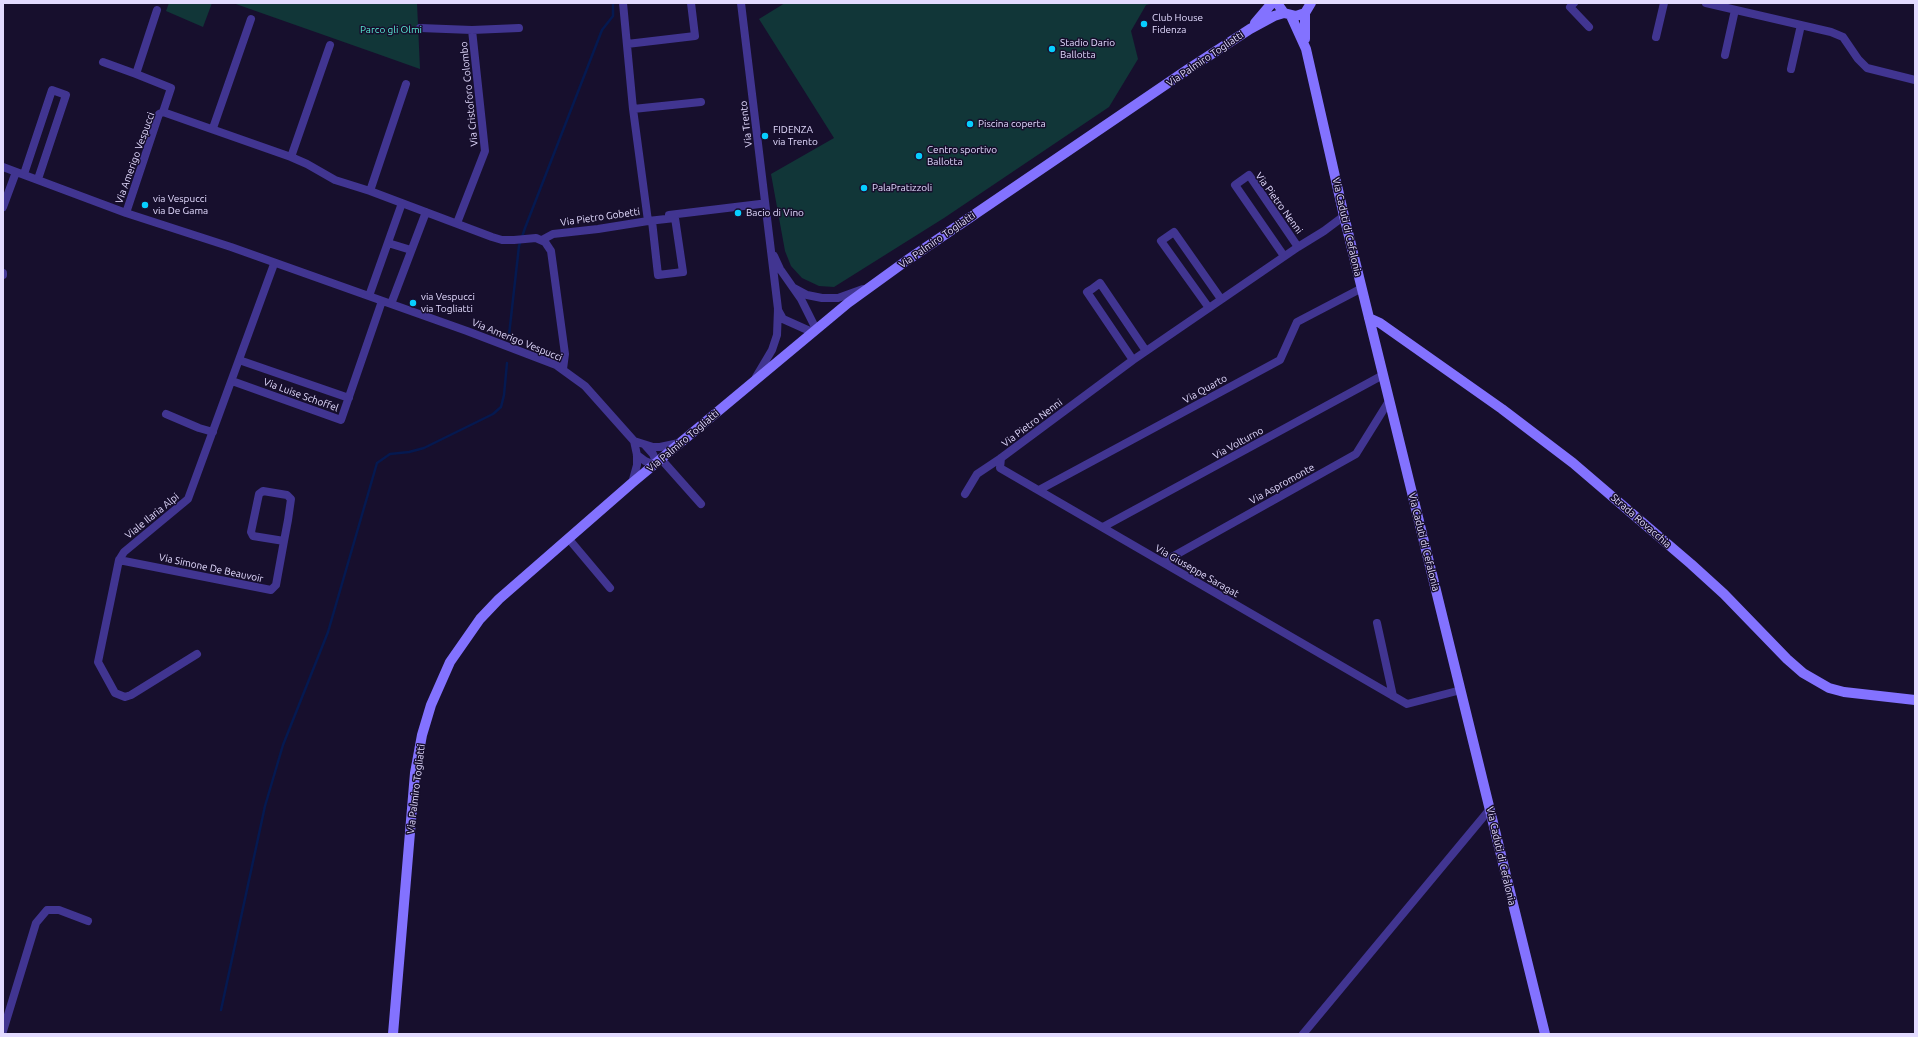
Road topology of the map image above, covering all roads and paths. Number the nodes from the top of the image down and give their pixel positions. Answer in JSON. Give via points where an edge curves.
{"nodes":[{"id":1,"x":623,"y":3,"type":"edge"},
{"id":2,"x":691,"y":3,"type":"edge"},
{"id":3,"x":741,"y":3,"type":"edge"},
{"id":4,"x":1272,"y":3,"type":"edge"},
{"id":5,"x":1277,"y":3,"type":"edge"},
{"id":6,"x":1311,"y":3,"type":"edge"},
{"id":7,"x":1574,"y":3,"type":"edge"},
{"id":8,"x":1664,"y":3,"type":"edge"},
{"id":9,"x":1706,"y":3,"type":"edge"},
{"id":10,"x":157,"y":10,"type":"dead end"},
{"id":11,"x":1735,"y":10,"type":"junction"},
{"id":12,"x":1305,"y":12,"type":"junction"},
{"id":13,"x":1288,"y":15,"type":"junction"},
{"id":14,"x":251,"y":19,"type":"dead end"},
{"id":15,"x":1801,"y":25,"type":"junction"},
{"id":16,"x":1588,"y":27,"type":"dead end"},
{"id":17,"x":420,"y":28,"type":"dead end"},
{"id":18,"x":519,"y":28,"type":"dead end"},
{"id":19,"x":1250,"y":29,"type":"junction"},
{"id":20,"x":472,"y":30,"type":"junction"},
{"id":21,"x":1656,"y":37,"type":"dead end"},
{"id":22,"x":330,"y":44,"type":"dead end"},
{"id":23,"x":627,"y":44,"type":"junction"},
{"id":24,"x":1306,"y":49,"type":"junction"},
{"id":25,"x":1725,"y":55,"type":"dead end"},
{"id":26,"x":103,"y":62,"type":"dead end"},
{"id":27,"x":1791,"y":69,"type":"dead end"},
{"id":28,"x":136,"y":74,"type":"junction"},
{"id":29,"x":1915,"y":80,"type":"edge"},
{"id":30,"x":406,"y":84,"type":"dead end"},
{"id":31,"x":701,"y":102,"type":"dead end"},
{"id":32,"x":633,"y":109,"type":"junction"},
{"id":33,"x":163,"y":112,"type":"junction"},
{"id":34,"x":213,"y":128,"type":"junction"},
{"id":35,"x":291,"y":157,"type":"junction"},
{"id":36,"x":3,"y":167,"type":"edge"},
{"id":37,"x":20,"y":173,"type":"junction"},
{"id":38,"x":38,"y":179,"type":"junction"},
{"id":39,"x":370,"y":191,"type":"junction"},
{"id":40,"x":402,"y":203,"type":"junction"},
{"id":41,"x":760,"y":204,"type":"dead end"},
{"id":42,"x":3,"y":207,"type":"edge"},
{"id":43,"x":426,"y":212,"type":"junction"},
{"id":44,"x":126,"y":213,"type":"junction"},
{"id":45,"x":1344,"y":216,"type":"junction"},
{"id":46,"x":649,"y":220,"type":"junction"},
{"id":47,"x":458,"y":223,"type":"junction"},
{"id":48,"x":542,"y":240,"type":"junction"},
{"id":49,"x":388,"y":243,"type":"junction"},
{"id":50,"x":770,"y":244,"type":"junction"},
{"id":51,"x":1298,"y":247,"type":"junction"},
{"id":52,"x":411,"y":250,"type":"junction"},
{"id":53,"x":1284,"y":256,"type":"junction"},
{"id":54,"x":274,"y":264,"type":"junction"},
{"id":55,"x":875,"y":284,"type":"junction"},
{"id":56,"x":791,"y":286,"type":"junction"},
{"id":57,"x":1362,"y":288,"type":"junction"},
{"id":58,"x":369,"y":296,"type":"junction"},
{"id":59,"x":1221,"y":299,"type":"junction"},
{"id":60,"x":382,"y":301,"type":"junction"},
{"id":61,"x":392,"y":304,"type":"junction"},
{"id":62,"x":1208,"y":308,"type":"junction"},
{"id":63,"x":778,"y":309,"type":"junction"},
{"id":64,"x":1369,"y":318,"type":"junction"},
{"id":65,"x":814,"y":330,"type":"junction"},
{"id":66,"x":1146,"y":351,"type":"junction"},
{"id":67,"x":239,"y":360,"type":"junction"},
{"id":68,"x":1133,"y":360,"type":"junction"},
{"id":69,"x":563,"y":369,"type":"junction"},
{"id":70,"x":1383,"y":375,"type":"junction"},
{"id":71,"x":232,"y":382,"type":"junction"},
{"id":72,"x":750,"y":386,"type":"junction"},
{"id":73,"x":349,"y":398,"type":"junction"},
{"id":74,"x":1389,"y":401,"type":"junction"},
{"id":75,"x":166,"y":414,"type":"dead end"},
{"id":76,"x":213,"y":432,"type":"junction"},
{"id":77,"x":634,"y":441,"type":"junction"},
{"id":78,"x":681,"y":442,"type":"junction"},
{"id":79,"x":644,"y":445,"type":"junction"},
{"id":80,"x":637,"y":455,"type":"junction"},
{"id":81,"x":1001,"y":458,"type":"junction"},
{"id":82,"x":658,"y":462,"type":"junction"},
{"id":83,"x":632,"y":483,"type":"junction"},
{"id":84,"x":1039,"y":490,"type":"junction"},
{"id":85,"x":965,"y":494,"type":"dead end"},
{"id":86,"x":700,"y":504,"type":"dead end"},
{"id":87,"x":1102,"y":527,"type":"junction"},
{"id":88,"x":568,"y":538,"type":"junction"},
{"id":89,"x":284,"y":541,"type":"junction"},
{"id":90,"x":119,"y":560,"type":"junction"},
{"id":91,"x":1163,"y":562,"type":"junction"},
{"id":92,"x":610,"y":588,"type":"dead end"},
{"id":93,"x":1377,"y":623,"type":"dead end"},
{"id":94,"x":197,"y":654,"type":"dead end"},
{"id":95,"x":1461,"y":690,"type":"junction"},
{"id":96,"x":1393,"y":696,"type":"junction"},
{"id":97,"x":1915,"y":700,"type":"edge"},
{"id":98,"x":1490,"y":809,"type":"junction"},
{"id":99,"x":88,"y":921,"type":"dead end"},
{"id":100,"x":3,"y":1031,"type":"edge"},
{"id":101,"x":393,"y":1034,"type":"edge"},
{"id":102,"x":1302,"y":1034,"type":"edge"},
{"id":103,"x":1544,"y":1034,"type":"edge"}],
"edges":[{"from":1,"to":23,"type":"street","name":"Via Pietro Gobetti"},
{"from":2,"to":23,"type":"street","via":[[695,36]]},
{"from":3,"to":50,"type":"street","name":"Via Trento"},
{"from":4,"to":19,"type":"street","name":"Via Palmiro Togliatti"},
{"from":5,"to":13,"type":"street"},
{"from":6,"to":12,"type":"street"},
{"from":7,"to":16,"type":"street","via":[[1570,7]]},
{"from":8,"to":21,"type":"street"},
{"from":9,"to":11,"type":"street"},
{"from":10,"to":28,"type":"street"},
{"from":11,"to":15,"type":"street"},
{"from":11,"to":25,"type":"street"},
{"from":12,"to":13,"type":"street","name":"Via Palmiro Togliatti"},
{"from":12,"to":24,"type":"street","name":"Via Caduti di Cefalonia"},
{"from":13,"to":19,"type":"street","name":"Via Palmiro Togliatti","via":[[1274,16]]},
{"from":13,"to":24,"type":"street","name":"Via Caduti di Cefalonia"},
{"from":14,"to":34,"type":"street"},
{"from":15,"to":27,"type":"street"},
{"from":15,"to":29,"type":"street","via":[[1843,37],[1867,68]]},
{"from":17,"to":20,"type":"street","name":"Via Cristoforo Colombo"},
{"from":18,"to":20,"type":"street","name":"Via Cristoforo Colombo"},
{"from":19,"to":55,"type":"street","name":"Via Palmiro Togliatti"},
{"from":20,"to":47,"type":"street","name":"Via Cristoforo Colombo","via":[[485,151]]},
{"from":22,"to":35,"type":"street"},
{"from":23,"to":32,"type":"street","name":"Via Pietro Gobetti"},
{"from":24,"to":45,"type":"street","name":"Via Caduti di Cefalonia"},
{"from":26,"to":28,"type":"street"},
{"from":28,"to":33,"type":"street","name":"Via Amerigo Vespucci","via":[[171,88]]},
{"from":30,"to":39,"type":"street"},
{"from":31,"to":32,"type":"street"},
{"from":32,"to":46,"type":"street","name":"Via Pietro Gobetti"},
{"from":33,"to":34,"type":"street"},
{"from":33,"to":44,"type":"street","name":"Via Amerigo Vespucci","via":[[159,114]]},
{"from":34,"to":35,"type":"street"},
{"from":35,"to":39,"type":"street","via":[[335,180]]},
{"from":36,"to":37,"type":"street","name":"Via Amerigo Vespucci"},
{"from":37,"to":38,"type":"street","name":"Via Amerigo Vespucci"},
{"from":37,"to":38,"type":"street","via":[[52,90],[66,95]]},
{"from":37,"to":42,"type":"street"},
{"from":38,"to":44,"type":"street","name":"Via Amerigo Vespucci"},
{"from":39,"to":40,"type":"street"},
{"from":40,"to":43,"type":"street"},
{"from":40,"to":49,"type":"street"},
{"from":41,"to":46,"type":"street"},
{"from":43,"to":47,"type":"street"},
{"from":43,"to":52,"type":"street"},
{"from":44,"to":54,"type":"street","name":"Via Amerigo Vespucci","via":[[231,247]]},
{"from":45,"to":51,"type":"street","name":"Via Pietro Nenni"},
{"from":45,"to":57,"type":"street","name":"Via Caduti di Cefalonia"},
{"from":46,"to":46,"type":"street","via":[[675,218],[683,272],[658,275]]},
{"from":46,"to":48,"type":"street","name":"Via Pietro Gobetti","via":[[553,234]]},
{"from":47,"to":48,"type":"street","via":[[502,240]]},
{"from":48,"to":69,"type":"street","via":[[551,250],[565,354]]},
{"from":49,"to":52,"type":"street"},
{"from":49,"to":58,"type":"street"},
{"from":50,"to":56,"type":"street","name":"Via Trento","via":[[780,269]]},
{"from":50,"to":63,"type":"street","name":"Via Trento"},
{"from":51,"to":53,"type":"street","name":"Via Pietro Nenni"},
{"from":51,"to":53,"type":"street","name":"Via Pietro Nenni","via":[[1249,175],[1235,185]]},
{"from":52,"to":61,"type":"street"},
{"from":53,"to":59,"type":"street","name":"Via Pietro Nenni"},
{"from":54,"to":58,"type":"street","name":"Via Amerigo Vespucci"},
{"from":54,"to":67,"type":"street","name":"Viale Ilaria Alpi"},
{"from":55,"to":56,"type":"street","name":"Via Trento","via":[[838,298],[807,295]]},
{"from":55,"to":65,"type":"street","name":"Via Palmiro Togliatti"},
{"from":56,"to":65,"type":"street","name":"Via Trento","via":[[805,305]]},
{"from":57,"to":64,"type":"street","name":"Via Caduti di Cefalonia"},
{"from":57,"to":84,"type":"street","name":"Via Quarto","via":[[1297,322],[1280,360]]},
{"from":58,"to":60,"type":"street","name":"Via Amerigo Vespucci"},
{"from":59,"to":62,"type":"street","name":"Via Pietro Nenni"},
{"from":59,"to":62,"type":"street","via":[[1174,232],[1162,241]]},
{"from":60,"to":61,"type":"street","name":"Via Amerigo Vespucci"},
{"from":60,"to":73,"type":"street","name":"Via Luise Schoffel"},
{"from":61,"to":69,"type":"street","name":"Via Amerigo Vespucci"},
{"from":62,"to":66,"type":"street","name":"Via Pietro Nenni"},
{"from":63,"to":65,"type":"street","via":[[783,319]]},
{"from":63,"to":72,"type":"street","name":"Via Trento","via":[[778,335],[765,364]]},
{"from":64,"to":70,"type":"street","name":"Via Caduti di Cefalonia"},
{"from":64,"to":97,"type":"street","name":"Strada Rovacchia","via":[[1380,323],[1502,408],[1573,463],[1724,594],[1802,673],[1829,688],[1844,692]]},
{"from":65,"to":72,"type":"street","name":"Via Palmiro Togliatti"},
{"from":66,"to":68,"type":"street","name":"Via Pietro Nenni"},
{"from":66,"to":68,"type":"street","via":[[1100,283],[1092,288],[1087,292]]},
{"from":67,"to":71,"type":"street","name":"Viale Ilaria Alpi"},
{"from":67,"to":73,"type":"street","name":"Via Luise Schoffel"},
{"from":68,"to":81,"type":"street","name":"Via Pietro Nenni"},
{"from":69,"to":77,"type":"street","name":"Via Amerigo Vespucci","via":[[585,386]]},
{"from":70,"to":74,"type":"street","name":"Via Caduti di Cefalonia"},
{"from":70,"to":87,"type":"street","name":"Via Volturno"},
{"from":71,"to":73,"type":"street","name":"Via Luise Schoffel","via":[[341,420]]},
{"from":71,"to":76,"type":"street","name":"Viale Ilaria Alpi"},
{"from":72,"to":78,"type":"street","name":"Via Palmiro Togliatti"},
{"from":74,"to":91,"type":"street","name":"Via Aspromonte","via":[[1356,454]]},
{"from":74,"to":95,"type":"street","name":"Via Caduti di Cefalonia"},
{"from":75,"to":76,"type":"street"},
{"from":76,"to":90,"type":"street","name":"Viale Ilaria Alpi","via":[[188,499],[124,552]]},
{"from":77,"to":79,"type":"street","name":"Via Amerigo Vespucci"},
{"from":77,"to":80,"type":"street","name":"Via Amerigo Vespucci"},
{"from":78,"to":79,"type":"street","name":"Via Amerigo Vespucci","via":[[660,448]]},
{"from":78,"to":82,"type":"street","name":"Via Palmiro Togliatti"},
{"from":79,"to":82,"type":"street"},
{"from":80,"to":82,"type":"street","via":[[645,462]]},
{"from":80,"to":83,"type":"street","name":"Via Amerigo Vespucci"},
{"from":81,"to":84,"type":"street","name":"Via Giuseppe Saragat","via":[[1000,468]]},
{"from":81,"to":85,"type":"street","name":"Via Pietro Nenni","via":[[977,474]]},
{"from":82,"to":83,"type":"street","name":"Via Palmiro Togliatti"},
{"from":82,"to":86,"type":"street"},
{"from":83,"to":88,"type":"street","name":"Via Palmiro Togliatti"},
{"from":84,"to":87,"type":"street","name":"Via Giuseppe Saragat"},
{"from":87,"to":91,"type":"street","name":"Via Giuseppe Saragat"},
{"from":88,"to":92,"type":"street"},
{"from":88,"to":101,"type":"street","name":"Via Palmiro Togliatti","via":[[480,619],[450,662],[431,705],[415,773]]},
{"from":89,"to":89,"type":"street","name":"Via Simone De Beauvoir","via":[[291,499],[287,495],[263,491],[260,494],[251,532],[253,536]]},
{"from":89,"to":90,"type":"street","name":"Via Simone De Beauvoir","via":[[276,585],[268,591]]},
{"from":90,"to":94,"type":"street","via":[[98,662],[115,693],[121,697],[131,695]]},
{"from":91,"to":96,"type":"street","name":"Via Giuseppe Saragat"},
{"from":93,"to":96,"type":"street"},
{"from":95,"to":96,"type":"street","name":"Via Giuseppe Saragat","via":[[1407,704]]},
{"from":95,"to":98,"type":"street","name":"Via Caduti di Cefalonia"},
{"from":98,"to":102,"type":"street"},
{"from":98,"to":103,"type":"street","name":"Via Caduti di Cefalonia"},
{"from":99,"to":100,"type":"street","via":[[59,910],[47,910],[36,923]]}]}
